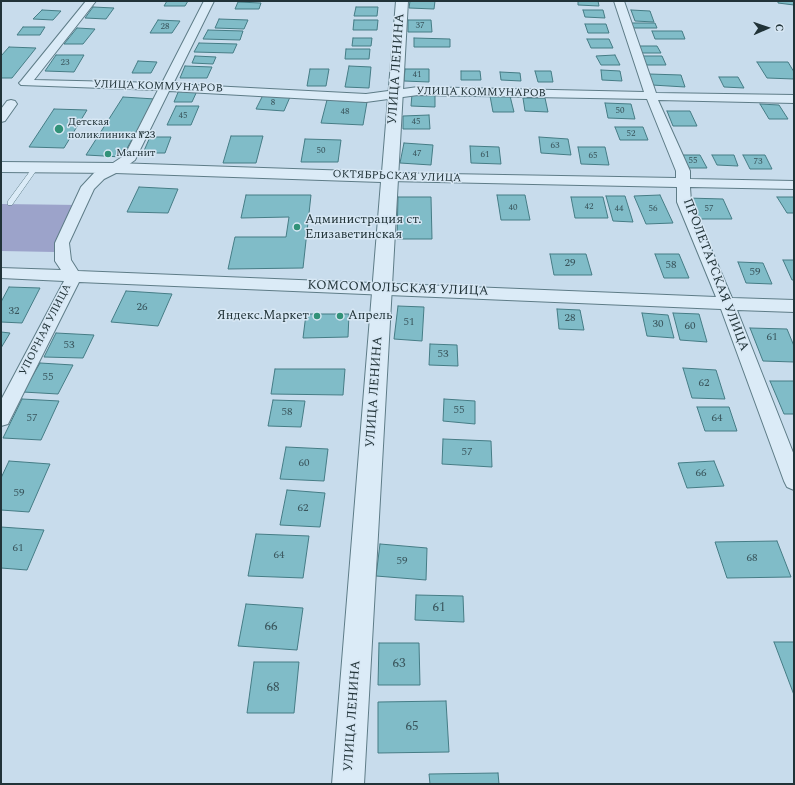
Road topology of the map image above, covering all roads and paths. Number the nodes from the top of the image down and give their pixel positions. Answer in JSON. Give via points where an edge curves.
{"nodes":[{"id":1,"x":91,"y":1,"type":"edge"},
{"id":2,"x":209,"y":1,"type":"edge"},
{"id":3,"x":402,"y":1,"type":"edge"},
{"id":4,"x":619,"y":1,"type":"edge"},
{"id":5,"x":165,"y":87,"type":"junction"},
{"id":6,"x":396,"y":95,"type":"junction"},
{"id":7,"x":651,"y":96,"type":"junction"},
{"id":8,"x":794,"y":99,"type":"edge"},
{"id":9,"x":12,"y":104,"type":"dead end"},
{"id":10,"x":1,"y":118,"type":"edge"},
{"id":11,"x":1,"y":167,"type":"edge"},
{"id":12,"x":35,"y":168,"type":"junction"},
{"id":13,"x":115,"y":168,"type":"junction"},
{"id":14,"x":389,"y":177,"type":"junction"},
{"id":15,"x":683,"y":183,"type":"junction"},
{"id":16,"x":794,"y":185,"type":"edge"},
{"id":17,"x":10,"y":203,"type":"dead end"},
{"id":18,"x":1,"y":273,"type":"edge"},
{"id":19,"x":74,"y":276,"type":"junction"},
{"id":20,"x":382,"y":288,"type":"junction"},
{"id":21,"x":727,"y":304,"type":"junction"},
{"id":22,"x":794,"y":306,"type":"edge"},
{"id":23,"x":1,"y":418,"type":"edge"},
{"id":24,"x":794,"y":480,"type":"edge"},
{"id":25,"x":348,"y":784,"type":"edge"}],
"edges":[{"from":1,"to":5,"type":"street","name":"УЛИЦА КОММУНАРОВ","via":[[25,83]]},
{"from":2,"to":5,"type":"street","name":"УПОРНАЯ УЛИЦА"},
{"from":3,"to":6,"type":"street","name":"УЛИЦА ЛЕНИНА"},
{"from":4,"to":7,"type":"street","name":"ПРОЛЕТАРСКАЯ УЛИЦА"},
{"from":5,"to":6,"type":"street","name":"УЛИЦА КОММУНАРОВ","via":[[366,98]]},
{"from":5,"to":13,"type":"street","name":"УПОРНАЯ УЛИЦА","via":[[130,157]]},
{"from":6,"to":7,"type":"street","name":"УЛИЦА КОММУНАРОВ","via":[[418,91]]},
{"from":6,"to":14,"type":"street","name":"УЛИЦА ЛЕНИНА"},
{"from":7,"to":8,"type":"street","name":"УЛИЦА КОММУНАРОВ"},
{"from":7,"to":15,"type":"street","name":"ПРОЛЕТАРСКАЯ УЛИЦА","via":[[683,171]]},
{"from":9,"to":10,"type":"street"},
{"from":11,"to":12,"type":"street","name":"ОКТЯБРЬСКАЯ УЛИЦА"},
{"from":12,"to":13,"type":"street","name":"ОКТЯБРЬСКАЯ УЛИЦА"},
{"from":12,"to":17,"type":"lane"},
{"from":13,"to":14,"type":"street","name":"ОКТЯБРЬСКАЯ УЛИЦА"},
{"from":13,"to":19,"type":"street","name":"УПОРНАЯ УЛИЦА","via":[[99,176],[88,187],[62,243],[63,261]]},
{"from":14,"to":15,"type":"street","name":"ОКТЯБРЬСКАЯ УЛИЦА"},
{"from":14,"to":20,"type":"street","name":"УЛИЦА ЛЕНИНА"},
{"from":15,"to":16,"type":"street","name":"ОКТЯБРЬСКАЯ УЛИЦА"},
{"from":15,"to":21,"type":"street","name":"ПРОЛЕТАРСКАЯ УЛИЦА","via":[[684,202]]},
{"from":18,"to":19,"type":"street","name":"КОМСОМОЛЬСКАЯ УЛИЦА"},
{"from":19,"to":20,"type":"street","name":"КОМСОМОЛЬСКАЯ УЛИЦА"},
{"from":19,"to":23,"type":"street","name":"УПОРНАЯ УЛИЦА"},
{"from":20,"to":21,"type":"street","name":"КОМСОМОЛЬСКАЯ УЛИЦА"},
{"from":20,"to":25,"type":"street","name":"УЛИЦА ЛЕНИНА"},
{"from":21,"to":22,"type":"street","name":"КОМСОМОЛЬСКАЯ УЛИЦА"},
{"from":21,"to":24,"type":"street","name":"ПРОЛЕТАРСКАЯ УЛИЦА"}]}
